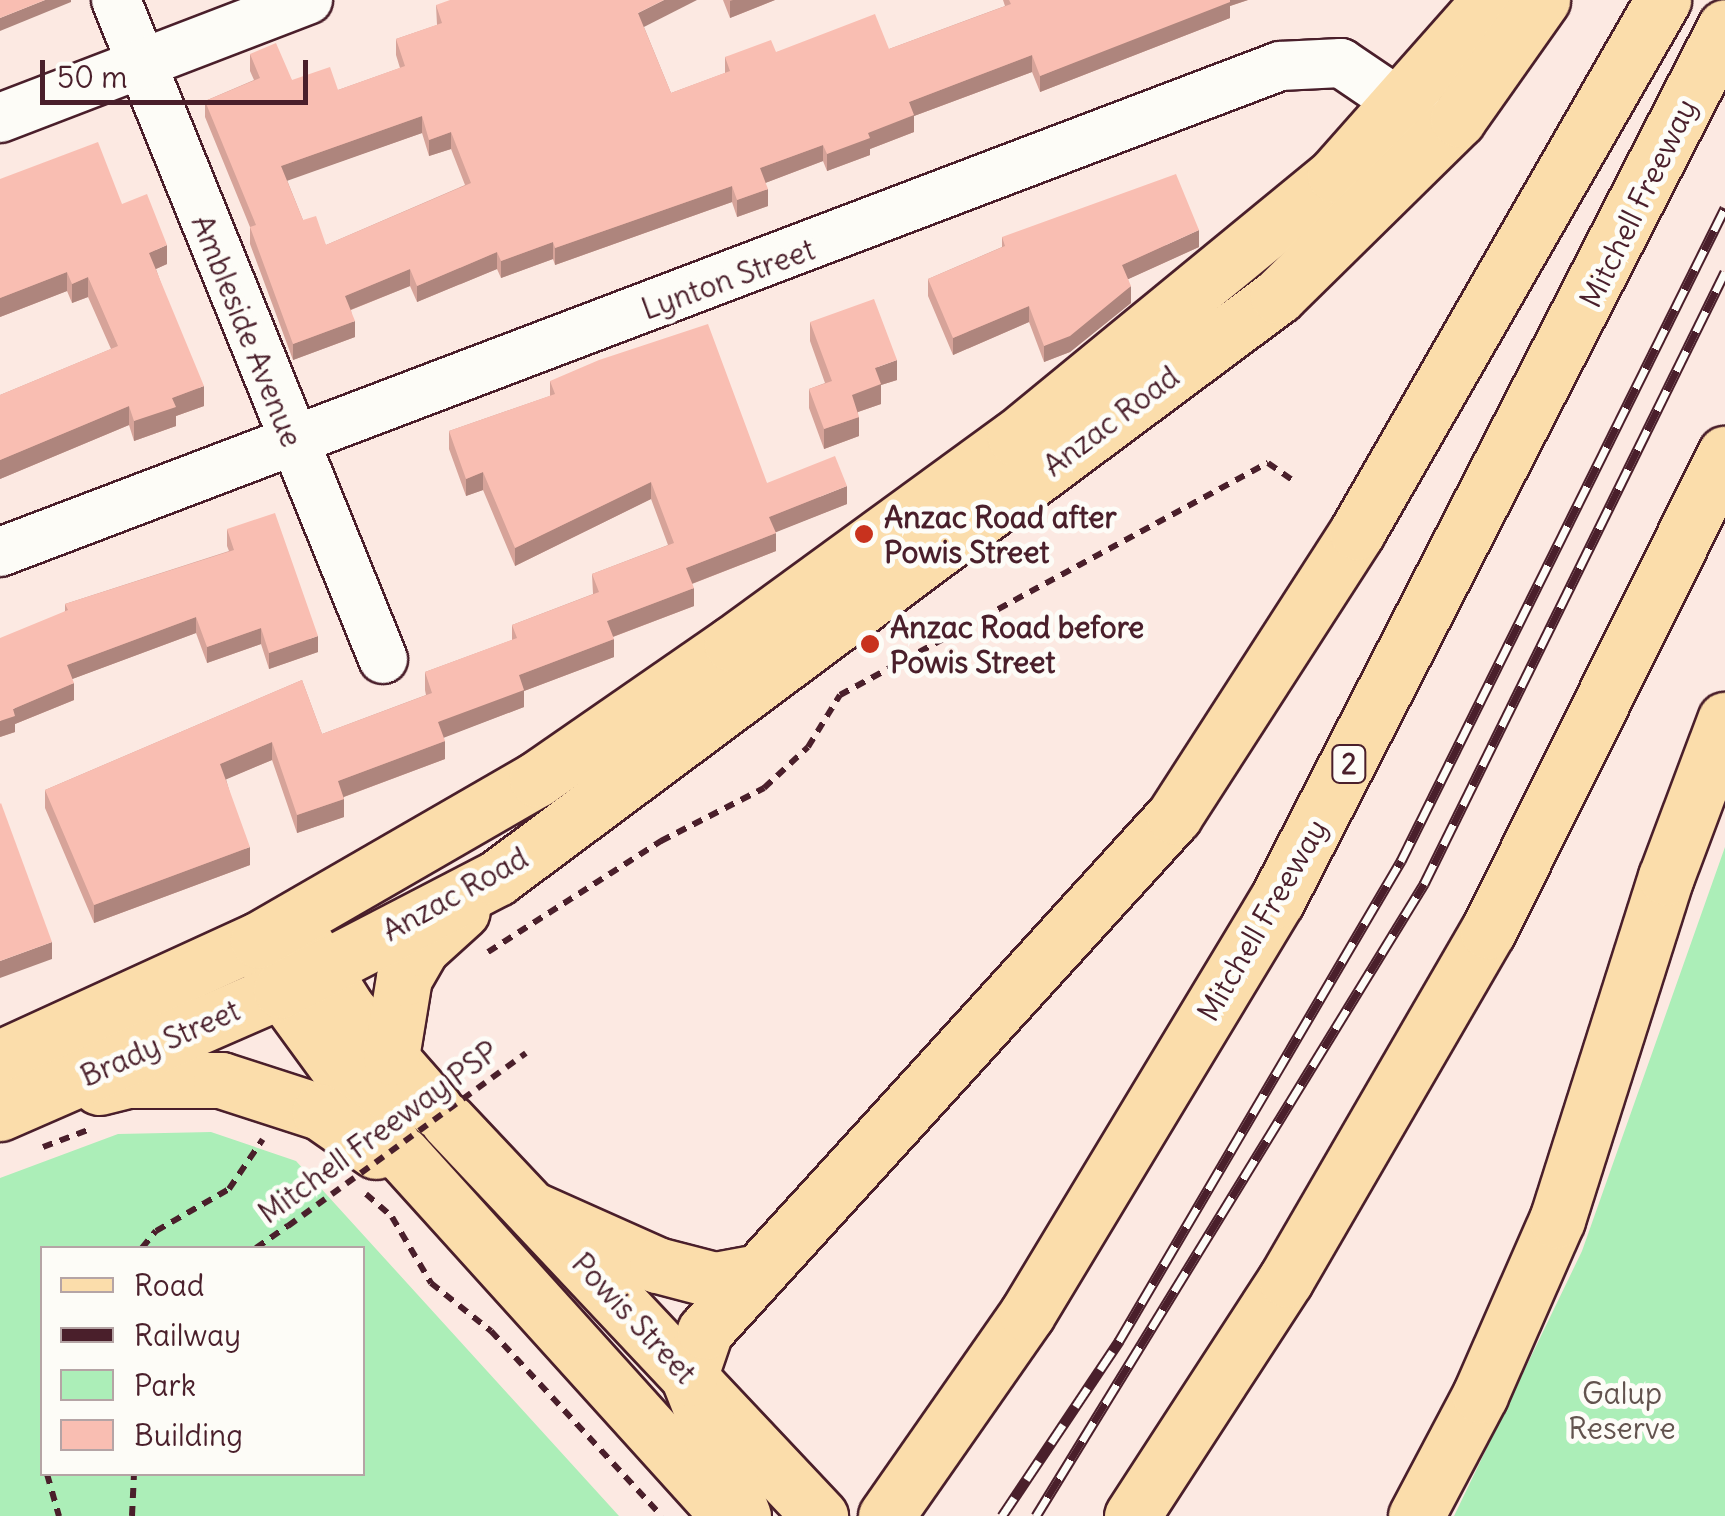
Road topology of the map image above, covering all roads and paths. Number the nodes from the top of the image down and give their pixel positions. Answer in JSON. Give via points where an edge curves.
{"nodes":[{"id":1,"x":116,"y":0,"type":"edge"},
{"id":2,"x":308,"y":0,"type":"edge"},
{"id":3,"x":1490,"y":0,"type":"edge"},
{"id":4,"x":1542,"y":0,"type":"edge"},
{"id":5,"x":1663,"y":0,"type":"edge"},
{"id":6,"x":1725,"y":28,"type":"edge"},
{"id":7,"x":141,"y":64,"type":"junction"},
{"id":8,"x":0,"y":118,"type":"edge"},
{"id":9,"x":1422,"y":118,"type":"junction"},
{"id":10,"x":290,"y":442,"type":"junction"},
{"id":11,"x":1725,"y":454,"type":"edge"},
{"id":12,"x":1292,"y":480,"type":"dead end"},
{"id":13,"x":0,"y":552,"type":"edge"},
{"id":14,"x":383,"y":659,"type":"dead end"},
{"id":15,"x":1725,"y":720,"type":"edge"},
{"id":16,"x":497,"y":878,"type":"junction"},
{"id":17,"x":275,"y":930,"type":"junction"},
{"id":18,"x":472,"y":958,"type":"dead end"},
{"id":19,"x":299,"y":980,"type":"junction"},
{"id":20,"x":526,"y":1053,"type":"dead end"},
{"id":21,"x":391,"y":1058,"type":"junction"},
{"id":22,"x":16,"y":1105,"type":"edge"},
{"id":23,"x":261,"y":1121,"type":"junction"},
{"id":24,"x":98,"y":1126,"type":"dead end"},
{"id":25,"x":383,"y":1159,"type":"junction"},
{"id":26,"x":534,"y":1210,"type":"junction"},
{"id":27,"x":144,"y":1246,"type":"edge"},
{"id":28,"x":259,"y":1246,"type":"edge"},
{"id":29,"x":758,"y":1272,"type":"junction"},
{"id":30,"x":690,"y":1378,"type":"junction"},
{"id":31,"x":48,"y":1476,"type":"edge"},
{"id":32,"x":134,"y":1476,"type":"edge"},
{"id":33,"x":59,"y":1516,"type":"edge"},
{"id":34,"x":132,"y":1516,"type":"edge"},
{"id":35,"x":662,"y":1516,"type":"edge"},
{"id":36,"x":729,"y":1516,"type":"edge"},
{"id":37,"x":743,"y":1516,"type":"edge"},
{"id":38,"x":820,"y":1516,"type":"edge"},
{"id":39,"x":886,"y":1516,"type":"edge"},
{"id":40,"x":1132,"y":1516,"type":"edge"},
{"id":41,"x":1416,"y":1516,"type":"edge"}],
"edges":[{"from":1,"to":7,"type":"street","name":"Ambleside Avenue"},
{"from":2,"to":7,"type":"street"},
{"from":3,"to":9,"type":"main road","name":"Anzac Road"},
{"from":4,"to":9,"type":"main road","name":"Anzac Road"},
{"from":5,"to":29,"type":"main road","via":[[1357,532],[1174,816]]},
{"from":6,"to":39,"type":"main road","name":"Mitchell Freeway","number":"2","via":[[1277,900],[1027,1314]]},
{"from":7,"to":8,"type":"street"},
{"from":7,"to":10,"type":"street","name":"Ambleside Avenue"},
{"from":9,"to":10,"type":"street","name":"Lynton Street","via":[[1341,63],[1280,66]]},
{"from":9,"to":16,"type":"main road","name":"Anzac Road","via":[[1278,296]]},
{"from":9,"to":17,"type":"main road","name":"Anzac Road","via":[[1335,174],[1015,438],[537,778]]},
{"from":10,"to":13,"type":"street","name":"Lynton Street"},
{"from":10,"to":14,"type":"street","name":"Ambleside Avenue"},
{"from":11,"to":40,"type":"main road","via":[[1488,931],[1286,1279]]},
{"from":12,"to":18,"type":"path","via":[[1268,463],[840,695],[808,747],[764,788],[661,841]]},
{"from":15,"to":41,"type":"main road","via":[[1666,878],[1557,1220],[1480,1394]]},
{"from":16,"to":19,"type":"main road","name":"Anzac Road"},
{"from":16,"to":21,"type":"main road","via":[[422,948],[404,978]]},
{"from":17,"to":19,"type":"main road","name":"Powis Street"},
{"from":17,"to":22,"type":"main road","name":"Brady Street"},
{"from":19,"to":21,"type":"main road","name":"Powis Street"},
{"from":19,"to":22,"type":"main road","name":"Brady Street"},
{"from":19,"to":25,"type":"main road","name":"Powis Street"},
{"from":20,"to":28,"type":"path","name":"Mitchell Freeway PSP","bridge":true},
{"from":21,"to":26,"type":"main road","name":"Powis Street"},
{"from":22,"to":23,"type":"main road","via":[[126,1080],[221,1080]]},
{"from":22,"to":24,"type":"path"},
{"from":23,"to":25,"type":"main road","via":[[320,1112]]},
{"from":23,"to":27,"type":"path","via":[[229,1190],[156,1231]]},
{"from":25,"to":35,"type":"path","via":[[392,1216],[431,1284],[491,1331]]},
{"from":25,"to":36,"type":"main road","name":"Powis Street","via":[[441,1199]]},
{"from":26,"to":29,"type":"main road","via":[[657,1265],[715,1280]]},
{"from":26,"to":30,"type":"main road","name":"Powis Street"},
{"from":29,"to":30,"type":"main road","via":[[705,1332]]},
{"from":30,"to":37,"type":"main road"},
{"from":30,"to":38,"type":"main road","name":"Powis Street"},
{"from":31,"to":33,"type":"path"},
{"from":32,"to":34,"type":"path"}]}
